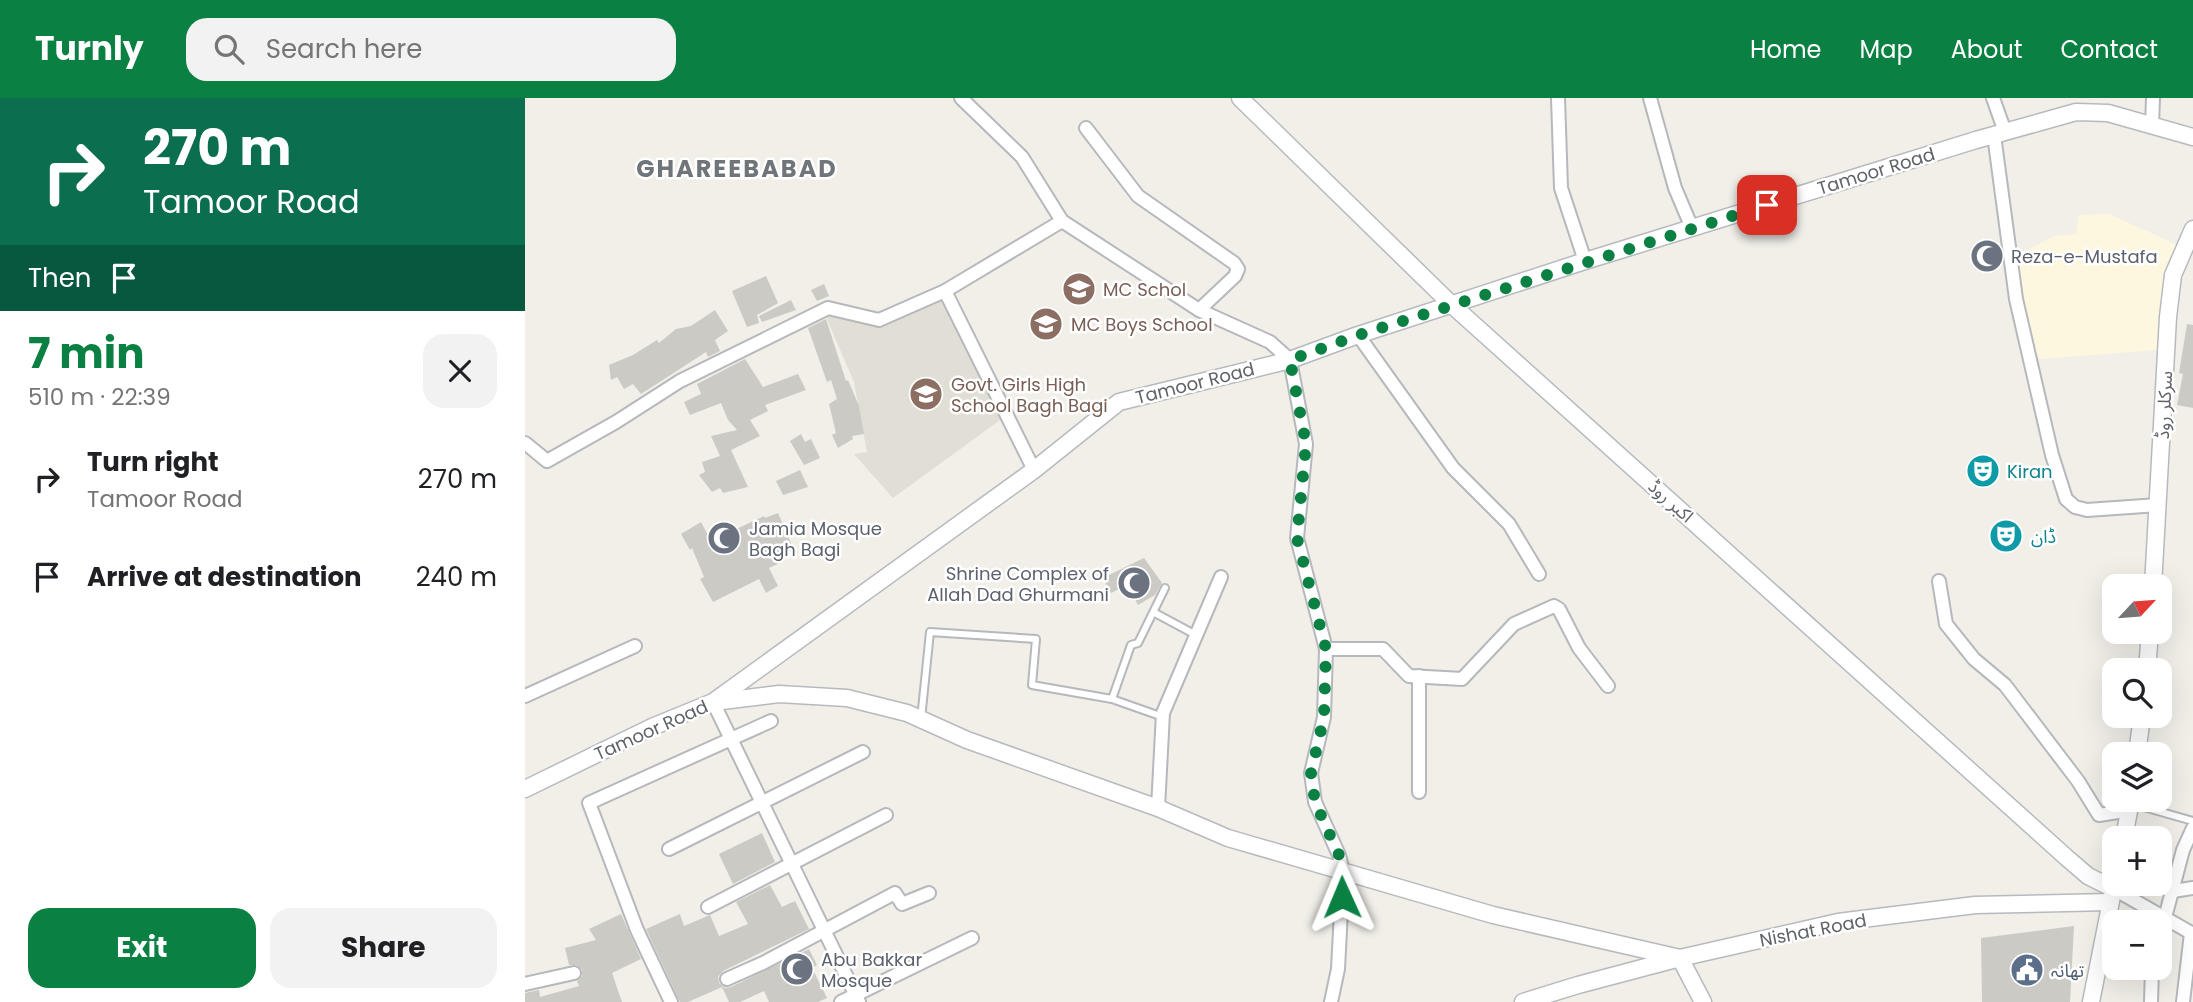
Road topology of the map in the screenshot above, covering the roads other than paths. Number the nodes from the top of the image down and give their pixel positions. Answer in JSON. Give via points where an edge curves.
{"nodes":[{"id":1,"x":961,"y":98,"type":"edge"},
{"id":2,"x":1240,"y":98,"type":"edge"},
{"id":3,"x":1558,"y":98,"type":"edge"},
{"id":4,"x":1650,"y":98,"type":"edge"},
{"id":5,"x":1993,"y":98,"type":"edge"},
{"id":6,"x":2153,"y":98,"type":"edge"},
{"id":7,"x":2152,"y":125,"type":"junction"},
{"id":8,"x":1086,"y":128,"type":"dead end"},
{"id":9,"x":1999,"y":133,"type":"junction"},
{"id":10,"x":2193,"y":137,"type":"edge"},
{"id":11,"x":1062,"y":221,"type":"junction"},
{"id":12,"x":1692,"y":228,"type":"junction"},
{"id":13,"x":2193,"y":229,"type":"edge"},
{"id":14,"x":1585,"y":261,"type":"junction"},
{"id":15,"x":945,"y":291,"type":"junction"},
{"id":16,"x":1452,"y":305,"type":"junction"},
{"id":17,"x":1199,"y":310,"type":"junction"},
{"id":18,"x":1359,"y":335,"type":"junction"},
{"id":19,"x":1290,"y":360,"type":"junction"},
{"id":20,"x":525,"y":443,"type":"edge"},
{"id":21,"x":1034,"y":470,"type":"junction"},
{"id":22,"x":2158,"y":505,"type":"junction"},
{"id":23,"x":1539,"y":574,"type":"dead end"},
{"id":24,"x":2154,"y":574,"type":"edge"},
{"id":25,"x":1221,"y":577,"type":"dead end"},
{"id":26,"x":1939,"y":581,"type":"dead end"},
{"id":27,"x":1165,"y":588,"type":"dead end"},
{"id":28,"x":1155,"y":613,"type":"junction"},
{"id":29,"x":1196,"y":635,"type":"junction"},
{"id":30,"x":635,"y":646,"type":"dead end"},
{"id":31,"x":1326,"y":649,"type":"junction"},
{"id":32,"x":1419,"y":676,"type":"junction"},
{"id":33,"x":1608,"y":687,"type":"dead end"},
{"id":34,"x":525,"y":696,"type":"edge"},
{"id":35,"x":1112,"y":699,"type":"junction"},
{"id":36,"x":713,"y":702,"type":"junction"},
{"id":37,"x":1163,"y":717,"type":"junction"},
{"id":38,"x":921,"y":720,"type":"junction"},
{"id":39,"x":771,"y":721,"type":"dead end"},
{"id":40,"x":731,"y":740,"type":"junction"},
{"id":41,"x":863,"y":752,"type":"dead end"},
{"id":42,"x":525,"y":789,"type":"edge"},
{"id":43,"x":1419,"y":792,"type":"dead end"},
{"id":44,"x":761,"y":802,"type":"junction"},
{"id":45,"x":1158,"y":808,"type":"junction"},
{"id":46,"x":2108,"y":812,"type":"edge"},
{"id":47,"x":2160,"y":812,"type":"edge"},
{"id":48,"x":886,"y":815,"type":"dead end"},
{"id":49,"x":2193,"y":821,"type":"edge"},
{"id":50,"x":2193,"y":828,"type":"edge"},
{"id":51,"x":669,"y":849,"type":"dead end"},
{"id":52,"x":790,"y":863,"type":"junction"},
{"id":53,"x":1343,"y":872,"type":"junction"},
{"id":54,"x":2102,"y":884,"type":"edge"},
{"id":55,"x":2193,"y":888,"type":"edge"},
{"id":56,"x":2173,"y":891,"type":"junction"},
{"id":57,"x":2102,"y":892,"type":"edge"},
{"id":58,"x":929,"y":893,"type":"dead end"},
{"id":59,"x":2112,"y":896,"type":"edge"},
{"id":60,"x":2123,"y":896,"type":"edge"},
{"id":61,"x":708,"y":907,"type":"dead end"},
{"id":62,"x":2150,"y":910,"type":"edge"},
{"id":63,"x":2168,"y":910,"type":"edge"},
{"id":64,"x":2172,"y":921,"type":"edge"},
{"id":65,"x":824,"y":930,"type":"junction"},
{"id":66,"x":2192,"y":933,"type":"edge"},
{"id":67,"x":972,"y":938,"type":"dead end"},
{"id":68,"x":1680,"y":958,"type":"junction"},
{"id":69,"x":574,"y":973,"type":"dead end"},
{"id":70,"x":727,"y":979,"type":"dead end"},
{"id":71,"x":2152,"y":980,"type":"edge"},
{"id":72,"x":525,"y":984,"type":"edge"},
{"id":73,"x":857,"y":998,"type":"edge"},
{"id":74,"x":671,"y":1002,"type":"edge"},
{"id":75,"x":841,"y":1002,"type":"edge"},
{"id":76,"x":1331,"y":1002,"type":"edge"},
{"id":77,"x":1523,"y":1002,"type":"edge"},
{"id":78,"x":1703,"y":1002,"type":"edge"},
{"id":79,"x":2091,"y":1002,"type":"edge"},
{"id":80,"x":2151,"y":1002,"type":"edge"},
{"id":81,"x":2183,"y":1002,"type":"edge"}],
"edges":[{"from":1,"to":11,"type":"street","via":[[1022,157]]},
{"from":2,"to":16,"type":"street","name":"اکبر روڈ"},
{"from":3,"to":14,"type":"street","via":[[1562,188]]},
{"from":4,"to":12,"type":"street","via":[[1675,188]]},
{"from":5,"to":9,"type":"street"},
{"from":6,"to":7,"type":"street"},
{"from":7,"to":9,"type":"street","name":"Tamoor Road","via":[[2108,113],[2076,112]]},
{"from":7,"to":10,"type":"street","name":"Tamoor Road"},
{"from":8,"to":17,"type":"street","via":[[1138,196],[1238,269]]},
{"from":9,"to":12,"type":"street","name":"Tamoor Road"},
{"from":9,"to":22,"type":"street","via":[[2016,299],[2066,499],[2087,510]]},
{"from":11,"to":15,"type":"street"},
{"from":11,"to":17,"type":"street"},
{"from":12,"to":14,"type":"street","name":"Tamoor Road"},
{"from":13,"to":22,"type":"street","name":"سرکلر روڈ","via":[[2173,275]]},
{"from":14,"to":16,"type":"street","name":"Tamoor Road"},
{"from":15,"to":20,"type":"street","via":[[879,320],[828,308],[680,381],[547,461]]},
{"from":15,"to":21,"type":"street"},
{"from":16,"to":18,"type":"street","name":"Tamoor Road"},
{"from":16,"to":54,"type":"street","name":"اکبر روڈ","via":[[2056,849]]},
{"from":17,"to":19,"type":"street","via":[[1270,342]]},
{"from":18,"to":19,"type":"street","name":"Tamoor Road"},
{"from":18,"to":23,"type":"street","via":[[1453,468],[1509,524]]},
{"from":19,"to":21,"type":"street","name":"Tamoor Road","via":[[1119,402]]},
{"from":19,"to":31,"type":"street","via":[[1306,444],[1297,538]]},
{"from":21,"to":36,"type":"street","name":"Tamoor Road"},
{"from":22,"to":24,"type":"street","name":"سرکلر روڈ"},
{"from":25,"to":29,"type":"street"},
{"from":26,"to":46,"type":"street","via":[[1945,624],[1974,659],[2005,685],[2099,815]]},
{"from":27,"to":28,"type":"lane"},
{"from":28,"to":29,"type":"lane"},
{"from":28,"to":35,"type":"lane","via":[[1139,643],[1131,645]]},
{"from":29,"to":37,"type":"street"},
{"from":30,"to":34,"type":"street"},
{"from":31,"to":32,"type":"street","via":[[1383,649],[1409,676]]},
{"from":31,"to":53,"type":"street","via":[[1324,717],[1311,773],[1315,802]]},
{"from":32,"to":33,"type":"street","via":[[1462,679],[1514,624],[1554,606]]},
{"from":32,"to":43,"type":"street"},
{"from":35,"to":37,"type":"lane"},
{"from":35,"to":38,"type":"lane","via":[[1032,685],[1036,639],[930,632]]},
{"from":36,"to":38,"type":"street","via":[[779,694],[847,698]]},
{"from":36,"to":40,"type":"street"},
{"from":36,"to":42,"type":"street","name":"Tamoor Road"},
{"from":37,"to":45,"type":"street"},
{"from":38,"to":45,"type":"street"},
{"from":39,"to":40,"type":"street"},
{"from":40,"to":44,"type":"street"},
{"from":40,"to":74,"type":"street","via":[[589,803],[637,930]]},
{"from":41,"to":44,"type":"street"},
{"from":44,"to":51,"type":"street"},
{"from":44,"to":52,"type":"street"},
{"from":45,"to":53,"type":"street","via":[[1228,838]]},
{"from":47,"to":49,"type":"lane"},
{"from":48,"to":52,"type":"street"},
{"from":50,"to":56,"type":"street"},
{"from":52,"to":61,"type":"street"},
{"from":52,"to":65,"type":"street"},
{"from":53,"to":68,"type":"street","via":[[1493,915]]},
{"from":53,"to":76,"type":"street","via":[[1338,969]]},
{"from":55,"to":56,"type":"street"},
{"from":56,"to":63,"type":"street"},
{"from":57,"to":68,"type":"street","name":"Nishat Road","via":[[1838,922]]},
{"from":58,"to":65,"type":"street","via":[[902,904],[895,893]]},
{"from":59,"to":79,"type":"street"},
{"from":60,"to":62,"type":"street"},
{"from":64,"to":66,"type":"street"},
{"from":65,"to":70,"type":"street"},
{"from":65,"to":73,"type":"street"},
{"from":66,"to":81,"type":"street"},
{"from":67,"to":73,"type":"street"},
{"from":68,"to":77,"type":"street","name":"Nishat Road"},
{"from":68,"to":78,"type":"street"},
{"from":69,"to":72,"type":"street"},
{"from":71,"to":80,"type":"street"},
{"from":73,"to":75,"type":"street"}]}
